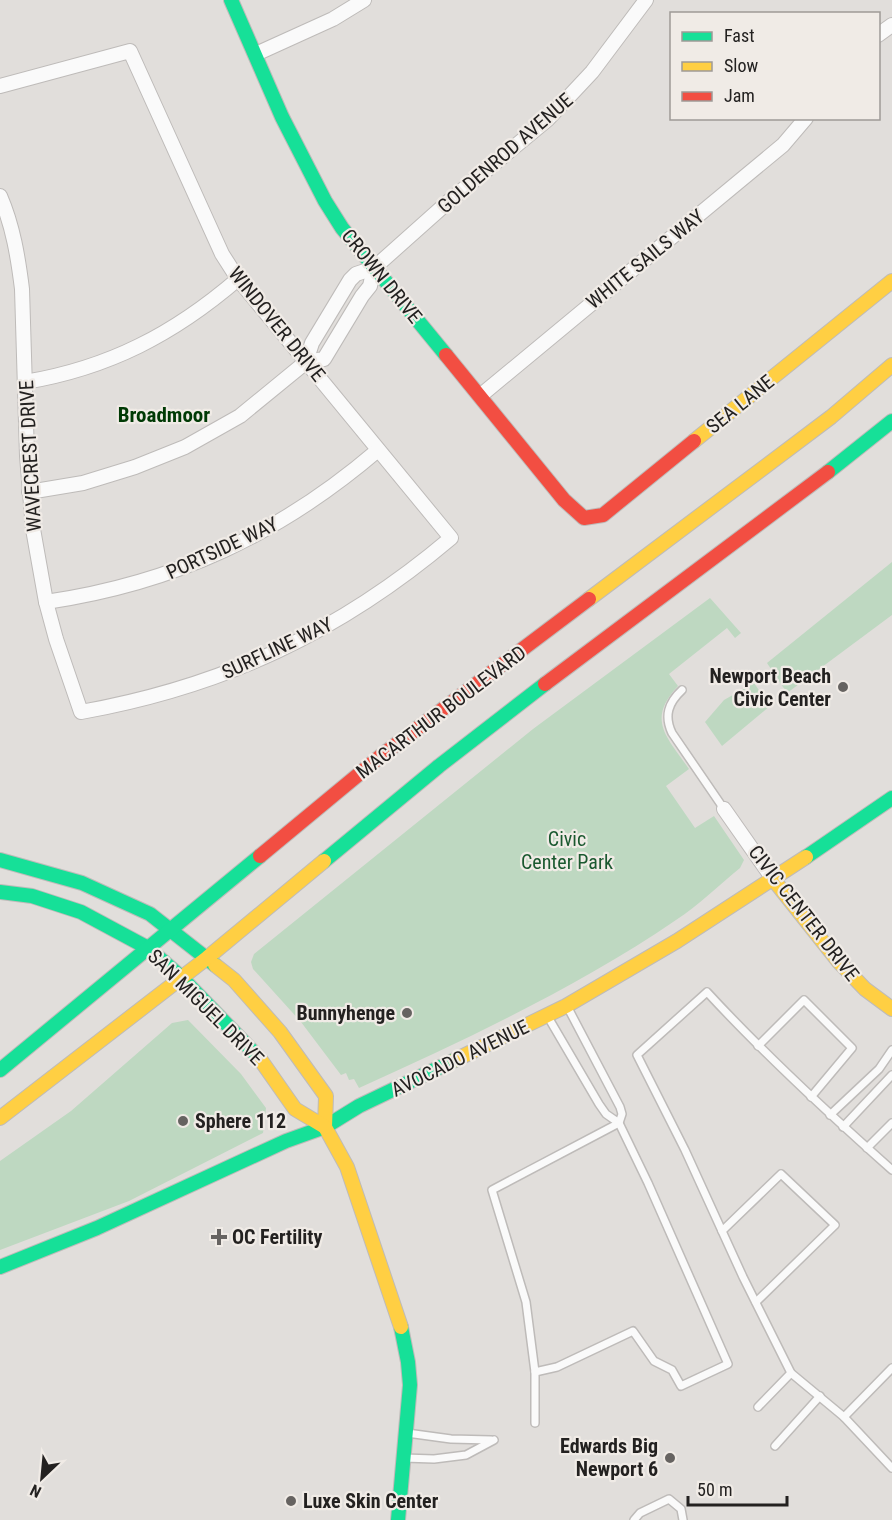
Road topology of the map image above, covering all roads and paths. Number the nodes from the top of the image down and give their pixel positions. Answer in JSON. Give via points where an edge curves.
{"nodes":[{"id":1,"x":231,"y":0,"type":"edge"},
{"id":2,"x":364,"y":0,"type":"edge"},
{"id":3,"x":646,"y":0,"type":"edge"},
{"id":4,"x":892,"y":25,"type":"edge"},
{"id":5,"x":880,"y":34,"type":"edge"},
{"id":6,"x":255,"y":54,"type":"junction"},
{"id":7,"x":0,"y":86,"type":"edge"},
{"id":8,"x":804,"y":120,"type":"edge"},
{"id":9,"x":0,"y":196,"type":"edge"},
{"id":10,"x":374,"y":268,"type":"junction"},
{"id":11,"x":238,"y":279,"type":"junction"},
{"id":12,"x":892,"y":281,"type":"edge"},
{"id":13,"x":306,"y":362,"type":"junction"},
{"id":14,"x":892,"y":365,"type":"edge"},
{"id":15,"x":25,"y":382,"type":"junction"},
{"id":16,"x":480,"y":396,"type":"junction"},
{"id":17,"x":892,"y":422,"type":"edge"},
{"id":18,"x":378,"y":450,"type":"junction"},
{"id":19,"x":29,"y":492,"type":"junction"},
{"id":20,"x":584,"y":518,"type":"joint"},
{"id":21,"x":451,"y":538,"type":"joint"},
{"id":22,"x":46,"y":602,"type":"junction"},
{"id":23,"x":682,"y":690,"type":"dead end"},
{"id":24,"x":81,"y":712,"type":"joint"},
{"id":25,"x":892,"y":798,"type":"edge"},
{"id":26,"x":724,"y":809,"type":"joint"},
{"id":27,"x":0,"y":860,"type":"edge"},
{"id":28,"x":773,"y":879,"type":"junction"},
{"id":29,"x":0,"y":892,"type":"edge"},
{"id":30,"x":171,"y":930,"type":"junction"},
{"id":31,"x":148,"y":948,"type":"junction"},
{"id":32,"x":207,"y":958,"type":"junction"},
{"id":33,"x":181,"y":977,"type":"junction"},
{"id":34,"x":566,"y":1006,"type":"junction"},
{"id":35,"x":892,"y":1009,"type":"edge"},
{"id":36,"x":547,"y":1015,"type":"junction"},
{"id":37,"x":758,"y":1046,"type":"junction"},
{"id":38,"x":892,"y":1050,"type":"edge"},
{"id":39,"x":0,"y":1070,"type":"edge"},
{"id":40,"x":892,"y":1074,"type":"edge"},
{"id":41,"x":811,"y":1097,"type":"junction"},
{"id":42,"x":830,"y":1115,"type":"junction"},
{"id":43,"x":0,"y":1118,"type":"edge"},
{"id":44,"x":619,"y":1123,"type":"junction"},
{"id":45,"x":892,"y":1123,"type":"edge"},
{"id":46,"x":325,"y":1127,"type":"junction"},
{"id":47,"x":843,"y":1127,"type":"junction"},
{"id":48,"x":867,"y":1148,"type":"junction"},
{"id":49,"x":892,"y":1170,"type":"edge"},
{"id":50,"x":722,"y":1231,"type":"junction"},
{"id":51,"x":0,"y":1267,"type":"edge"},
{"id":52,"x":756,"y":1302,"type":"junction"},
{"id":53,"x":892,"y":1368,"type":"edge"},
{"id":54,"x":535,"y":1372,"type":"junction"},
{"id":55,"x":791,"y":1373,"type":"junction"},
{"id":56,"x":820,"y":1396,"type":"junction"},
{"id":57,"x":758,"y":1407,"type":"dead end"},
{"id":58,"x":844,"y":1417,"type":"junction"},
{"id":59,"x":534,"y":1424,"type":"dead end"},
{"id":60,"x":405,"y":1432,"type":"junction"},
{"id":61,"x":775,"y":1446,"type":"dead end"},
{"id":62,"x":402,"y":1458,"type":"junction"},
{"id":63,"x":892,"y":1468,"type":"edge"},
{"id":64,"x":398,"y":1520,"type":"edge"},
{"id":65,"x":634,"y":1520,"type":"edge"},
{"id":66,"x":683,"y":1520,"type":"edge"}],
"edges":[{"from":1,"to":6,"type":"main road","name":"CROWN DRIVE"},
{"from":2,"to":6,"type":"street"},
{"from":3,"to":10,"type":"street","name":"GOLDENROD AVENUE","via":[[564,104]]},
{"from":4,"to":5,"type":"street"},
{"from":6,"to":10,"type":"main road","name":"CROWN DRIVE","via":[[323,199]]},
{"from":7,"to":11,"type":"street","name":"WINDOVER DRIVE","via":[[130,51],[222,254]]},
{"from":8,"to":16,"type":"street","name":"WHITE SAILS WAY","via":[[783,146]]},
{"from":9,"to":15,"type":"street","name":"WAVECREST DRIVE","via":[[19,259]]},
{"from":10,"to":13,"type":"street","name":"GOLDENROD AVENUE","via":[[350,280],[312,344]]},
{"from":10,"to":13,"type":"street","name":"GOLDENROD AVENUE","via":[[370,286],[329,353],[324,359]]},
{"from":10,"to":16,"type":"main road","name":"CROWN DRIVE"},
{"from":11,"to":13,"type":"street","name":"WINDOVER DRIVE"},
{"from":11,"to":15,"type":"street","via":[[175,328],[140,347],[103,363]]},
{"from":12,"to":20,"type":"main road","name":"SEA LANE","via":[[603,515]]},
{"from":13,"to":18,"type":"street","name":"WINDOVER DRIVE"},
{"from":13,"to":19,"type":"street","name":"GOLDENROD AVENUE","via":[[240,416],[185,447],[109,476]]},
{"from":14,"to":30,"type":"main road","name":"MACARTHUR BOULEVARD","via":[[831,417],[382,755]]},
{"from":15,"to":19,"type":"street","name":"WAVECREST DRIVE"},
{"from":16,"to":20,"type":"main road","name":"CROWN DRIVE","via":[[564,500]]},
{"from":17,"to":32,"type":"main road","name":"MACARTHUR BOULEVARD","via":[[439,766]]},
{"from":18,"to":21,"type":"street","name":"WINDOVER DRIVE"},
{"from":18,"to":22,"type":"street","name":"PORTSIDE WAY","via":[[305,507],[224,552],[137,584]]},
{"from":19,"to":22,"type":"street","name":"WAVECREST DRIVE"},
{"from":21,"to":24,"type":"street","name":"SURFLINE WAY","via":[[392,585],[296,644],[191,686]]},
{"from":22,"to":24,"type":"street","name":"WAVECREST DRIVE"},
{"from":23,"to":26,"type":"lane","via":[[667,712],[667,723]]},
{"from":25,"to":28,"type":"main road","name":"AVOCADO AVENUE"},
{"from":26,"to":28,"type":"street","name":"CIVIC CENTER DRIVE"},
{"from":27,"to":30,"type":"main road","name":"SAN MIGUEL DRIVE","via":[[82,883],[150,914]]},
{"from":28,"to":34,"type":"main road","name":"AVOCADO AVENUE","via":[[668,947]]},
{"from":28,"to":35,"type":"main road","name":"CIVIC CENTER DRIVE","via":[[839,962]]},
{"from":29,"to":31,"type":"main road","name":"SAN MIGUEL DRIVE","via":[[32,896],[81,912]]},
{"from":30,"to":31,"type":"main road","name":"MACARTHUR BOULEVARD"},
{"from":30,"to":32,"type":"main road","name":"SAN MIGUEL DRIVE"},
{"from":31,"to":33,"type":"main road","name":"SAN MIGUEL DRIVE"},
{"from":31,"to":39,"type":"main road","name":"MACARTHUR BOULEVARD"},
{"from":32,"to":33,"type":"main road","name":"MACARTHUR BOULEVARD"},
{"from":32,"to":46,"type":"main road","name":"SAN MIGUEL DRIVE","via":[[234,980],[280,1032],[326,1096]]},
{"from":33,"to":43,"type":"main road","name":"MACARTHUR BOULEVARD"},
{"from":33,"to":46,"type":"main road","name":"SAN MIGUEL DRIVE","via":[[260,1059],[295,1109]]},
{"from":34,"to":36,"type":"main road","name":"AVOCADO AVENUE"},
{"from":34,"to":44,"type":"lane","via":[[620,1107]]},
{"from":36,"to":44,"type":"lane","via":[[602,1109]]},
{"from":36,"to":46,"type":"main road","name":"AVOCADO AVENUE"},
{"from":37,"to":41,"type":"lane"},
{"from":37,"to":41,"type":"lane","via":[[804,1000],[852,1048]]},
{"from":37,"to":50,"type":"lane","via":[[707,992],[637,1055]]},
{"from":38,"to":42,"type":"lane","via":[[879,1068]]},
{"from":40,"to":47,"type":"lane"},
{"from":41,"to":42,"type":"lane"},
{"from":42,"to":47,"type":"lane"},
{"from":44,"to":54,"type":"lane","via":[[492,1190],[526,1302]]},
{"from":44,"to":54,"type":"lane","via":[[728,1364],[681,1386],[672,1370],[654,1361],[633,1331],[556,1367]]},
{"from":45,"to":48,"type":"lane"},
{"from":46,"to":51,"type":"main road","name":"AVOCADO AVENUE"},
{"from":46,"to":60,"type":"main road","name":"SAN MIGUEL DRIVE","via":[[351,1178],[400,1322],[410,1385]]},
{"from":47,"to":48,"type":"lane"},
{"from":48,"to":49,"type":"lane"},
{"from":50,"to":52,"type":"lane"},
{"from":50,"to":52,"type":"lane","via":[[781,1174],[835,1225]]},
{"from":52,"to":55,"type":"lane"},
{"from":53,"to":58,"type":"lane"},
{"from":54,"to":59,"type":"lane"},
{"from":55,"to":56,"type":"lane"},
{"from":55,"to":57,"type":"lane"},
{"from":56,"to":58,"type":"lane"},
{"from":56,"to":61,"type":"lane"},
{"from":58,"to":63,"type":"lane"},
{"from":60,"to":62,"type":"main road","name":"SAN MIGUEL DRIVE"},
{"from":60,"to":62,"type":"lane","via":[[494,1440],[466,1455]]},
{"from":62,"to":64,"type":"main road","name":"SAN MIGUEL DRIVE"},
{"from":65,"to":66,"type":"lane","via":[[669,1499],[681,1509]]}]}
